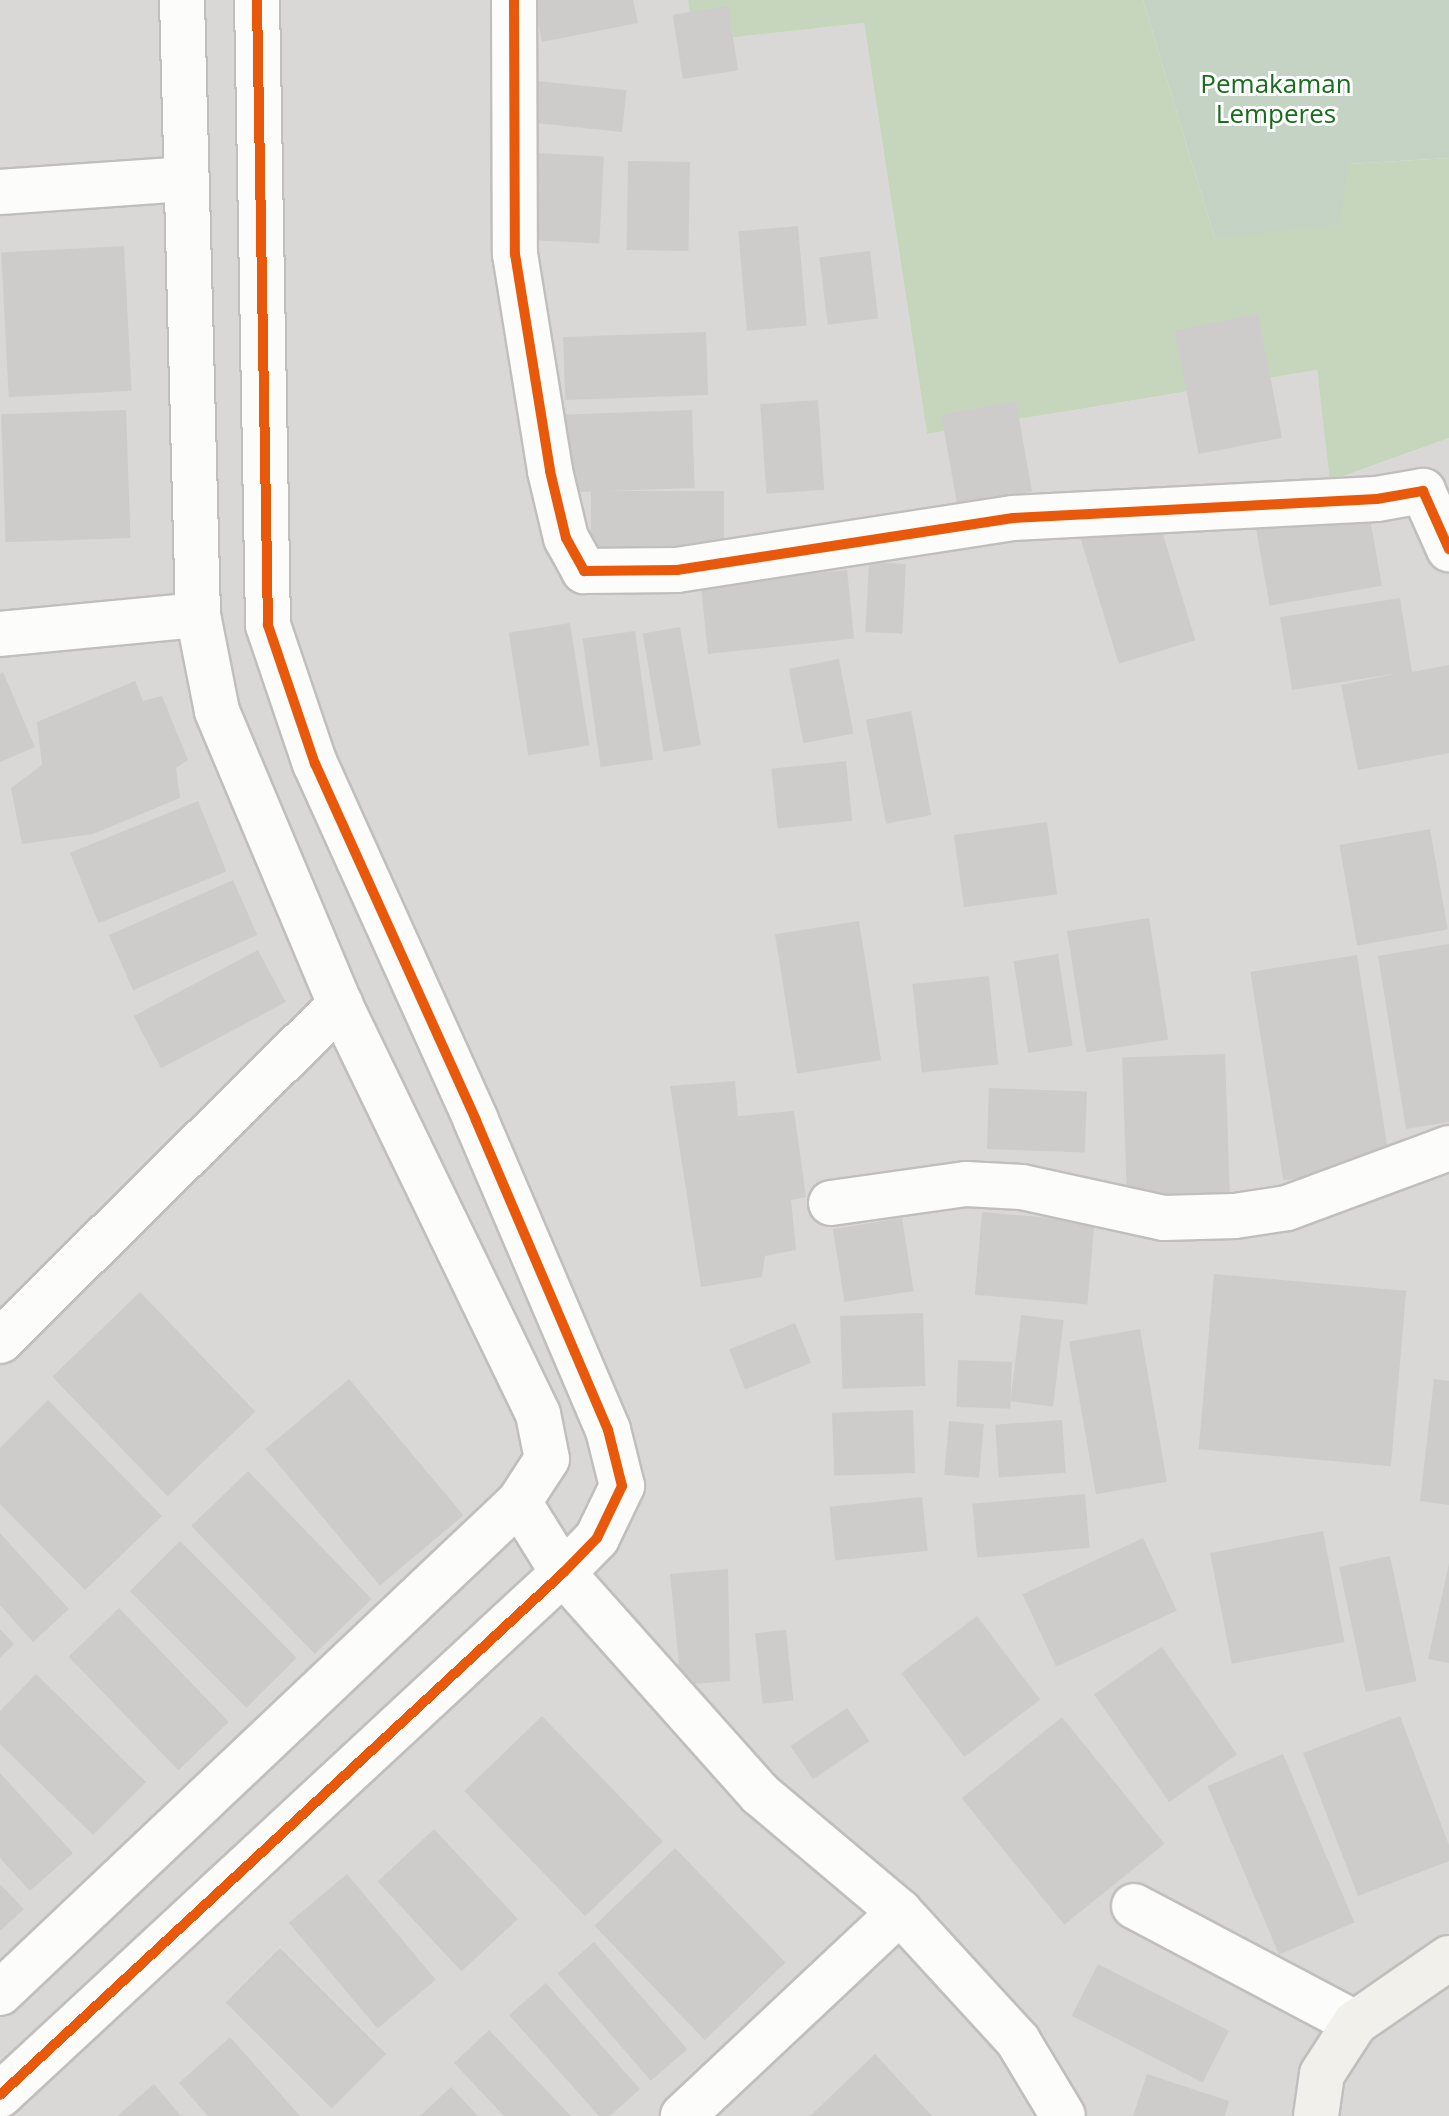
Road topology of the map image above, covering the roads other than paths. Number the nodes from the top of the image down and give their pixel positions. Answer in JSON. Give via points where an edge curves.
{"nodes":[{"id":1,"x":182,"y":0,"type":"edge"},
{"id":2,"x":257,"y":0,"type":"edge"},
{"id":3,"x":514,"y":0,"type":"edge"},
{"id":4,"x":184,"y":179,"type":"junction"},
{"id":5,"x":0,"y":192,"type":"edge"},
{"id":6,"x":1449,"y":549,"type":"edge"},
{"id":7,"x":198,"y":615,"type":"junction"},
{"id":8,"x":0,"y":634,"type":"edge"},
{"id":9,"x":340,"y":1004,"type":"junction"},
{"id":10,"x":1449,"y":1148,"type":"edge"},
{"id":11,"x":831,"y":1203,"type":"dead end"},
{"id":12,"x":0,"y":1341,"type":"edge"},
{"id":13,"x":538,"y":1414,"type":"junction"},
{"id":14,"x":608,"y":1430,"type":"junction"},
{"id":15,"x":519,"y":1502,"type":"junction"},
{"id":16,"x":563,"y":1573,"type":"junction"},
{"id":17,"x":1134,"y":1906,"type":"dead end"},
{"id":18,"x":900,"y":1912,"type":"junction"},
{"id":19,"x":1449,"y":1958,"type":"edge"},
{"id":20,"x":0,"y":1993,"type":"edge"},
{"id":21,"x":1355,"y":2023,"type":"junction"},
{"id":22,"x":0,"y":2095,"type":"edge"},
{"id":23,"x":683,"y":2116,"type":"edge"},
{"id":24,"x":1063,"y":2116,"type":"edge"},
{"id":25,"x":1316,"y":2116,"type":"edge"}],
"edges":[{"from":1,"to":4,"type":"street"},
{"from":2,"to":14,"type":"street","via":[[268,625],[315,764]]},
{"from":3,"to":6,"type":"street","via":[[515,254],[550,471],[566,538],[584,571],[677,570],[1013,518],[1377,499],[1423,491]]},
{"from":4,"to":5,"type":"street"},
{"from":4,"to":7,"type":"street"},
{"from":7,"to":8,"type":"street"},
{"from":7,"to":9,"type":"street","via":[[217,711]]},
{"from":9,"to":12,"type":"street"},
{"from":9,"to":13,"type":"street"},
{"from":10,"to":11,"type":"street","via":[[1287,1208],[1222,1217],[1164,1218],[1022,1187],[966,1184]]},
{"from":13,"to":14,"type":"street"},
{"from":13,"to":15,"type":"street","via":[[547,1459]]},
{"from":14,"to":16,"type":"street","via":[[622,1486],[597,1538]]},
{"from":15,"to":16,"type":"street"},
{"from":15,"to":20,"type":"street"},
{"from":16,"to":18,"type":"street","via":[[760,1794]]},
{"from":16,"to":22,"type":"street"},
{"from":17,"to":21,"type":"street"},
{"from":18,"to":23,"type":"street"},
{"from":18,"to":24,"type":"street","via":[[1018,2041]]},
{"from":19,"to":21,"type":"street"},
{"from":21,"to":25,"type":"street","via":[[1322,2074]]}]}
